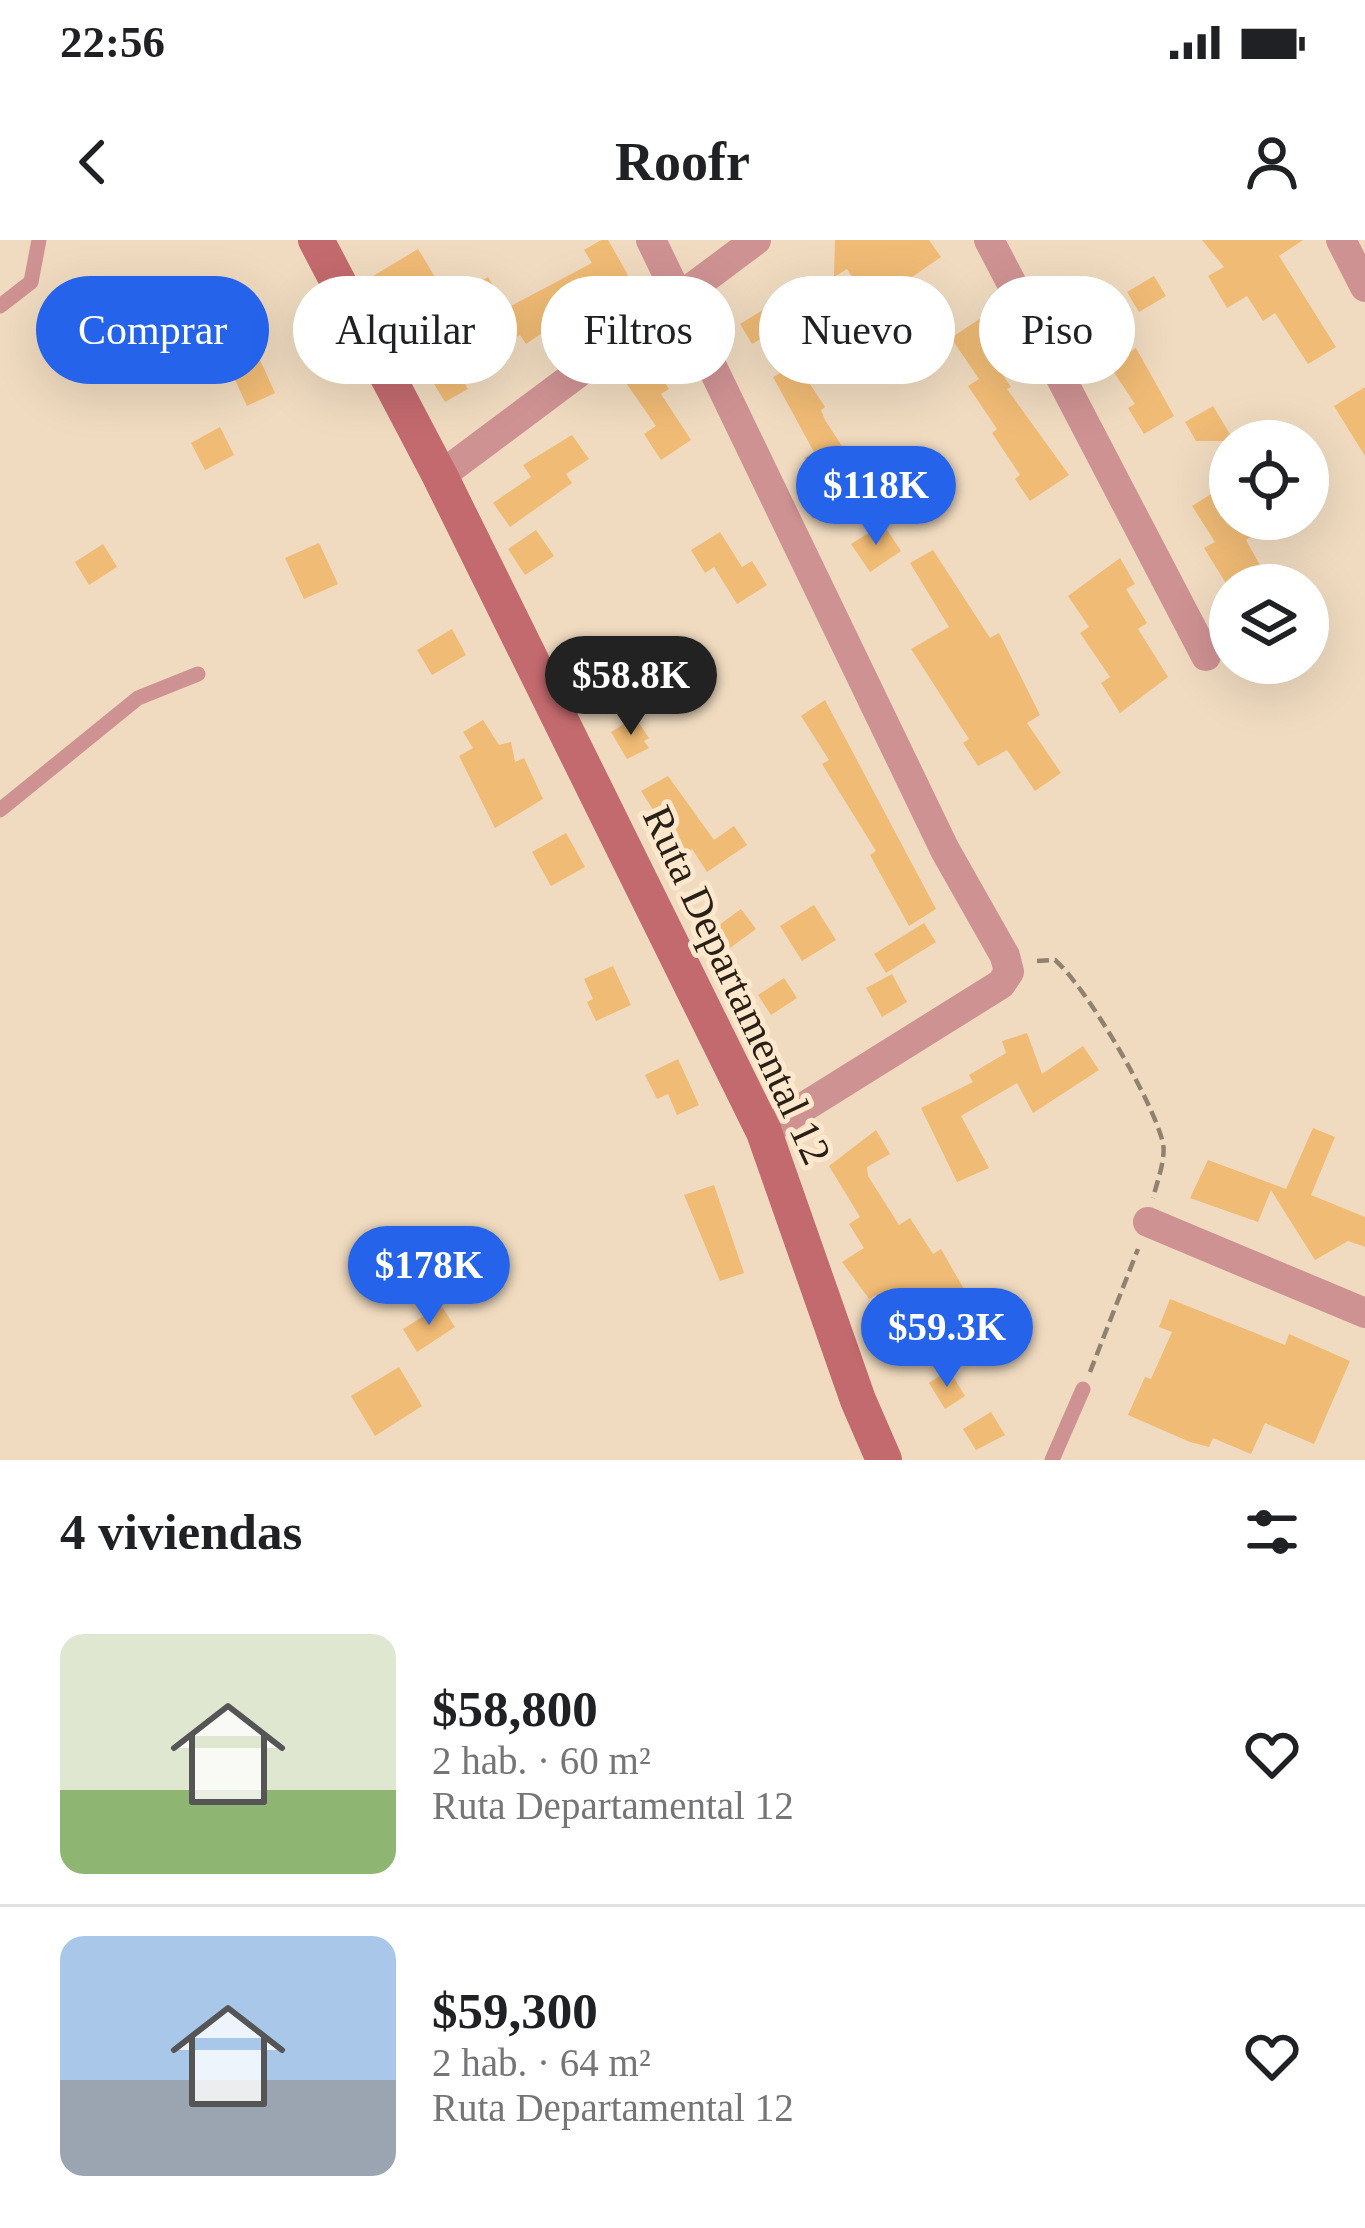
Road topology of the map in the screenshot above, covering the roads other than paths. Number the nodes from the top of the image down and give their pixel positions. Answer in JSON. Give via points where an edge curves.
{"nodes":[{"id":1,"x":39,"y":240,"type":"edge"},
{"id":2,"x":316,"y":240,"type":"edge"},
{"id":3,"x":651,"y":240,"type":"edge"},
{"id":4,"x":756,"y":240,"type":"edge"},
{"id":5,"x":988,"y":240,"type":"edge"},
{"id":6,"x":1341,"y":240,"type":"edge"},
{"id":7,"x":670,"y":276,"type":"edge"},
{"id":8,"x":706,"y":276,"type":"edge"},
{"id":9,"x":1365,"y":287,"type":"edge"},
{"id":10,"x":0,"y":306,"type":"edge"},
{"id":11,"x":562,"y":384,"type":"edge"},
{"id":12,"x":722,"y":384,"type":"edge"},
{"id":13,"x":440,"y":476,"type":"junction"},
{"id":14,"x":1206,"y":656,"type":"dead end"},
{"id":15,"x":198,"y":674,"type":"dead end"},
{"id":16,"x":0,"y":810,"type":"edge"},
{"id":17,"x":764,"y":1132,"type":"junction"},
{"id":18,"x":1148,"y":1222,"type":"road end"},
{"id":19,"x":1365,"y":1313,"type":"edge"},
{"id":20,"x":1083,"y":1389,"type":"road end"},
{"id":21,"x":884,"y":1460,"type":"edge"},
{"id":22,"x":1052,"y":1460,"type":"edge"}],
"edges":[{"from":1,"to":10,"type":"lane","via":[[31,282]]},
{"from":2,"to":13,"type":"main road","name":"Ruta Departamental 12"},
{"from":3,"to":7,"type":"street"},
{"from":4,"to":8,"type":"street"},
{"from":5,"to":14,"type":"street"},
{"from":6,"to":9,"type":"street"},
{"from":11,"to":13,"type":"street"},
{"from":12,"to":17,"type":"street","via":[[1009,972]]},
{"from":13,"to":17,"type":"main road","name":"Ruta Departamental 12"},
{"from":15,"to":16,"type":"lane","via":[[138,698]]},
{"from":17,"to":21,"type":"main road","name":"Ruta Departamental 12"},
{"from":18,"to":19,"type":"street"},
{"from":20,"to":22,"type":"lane"}]}
